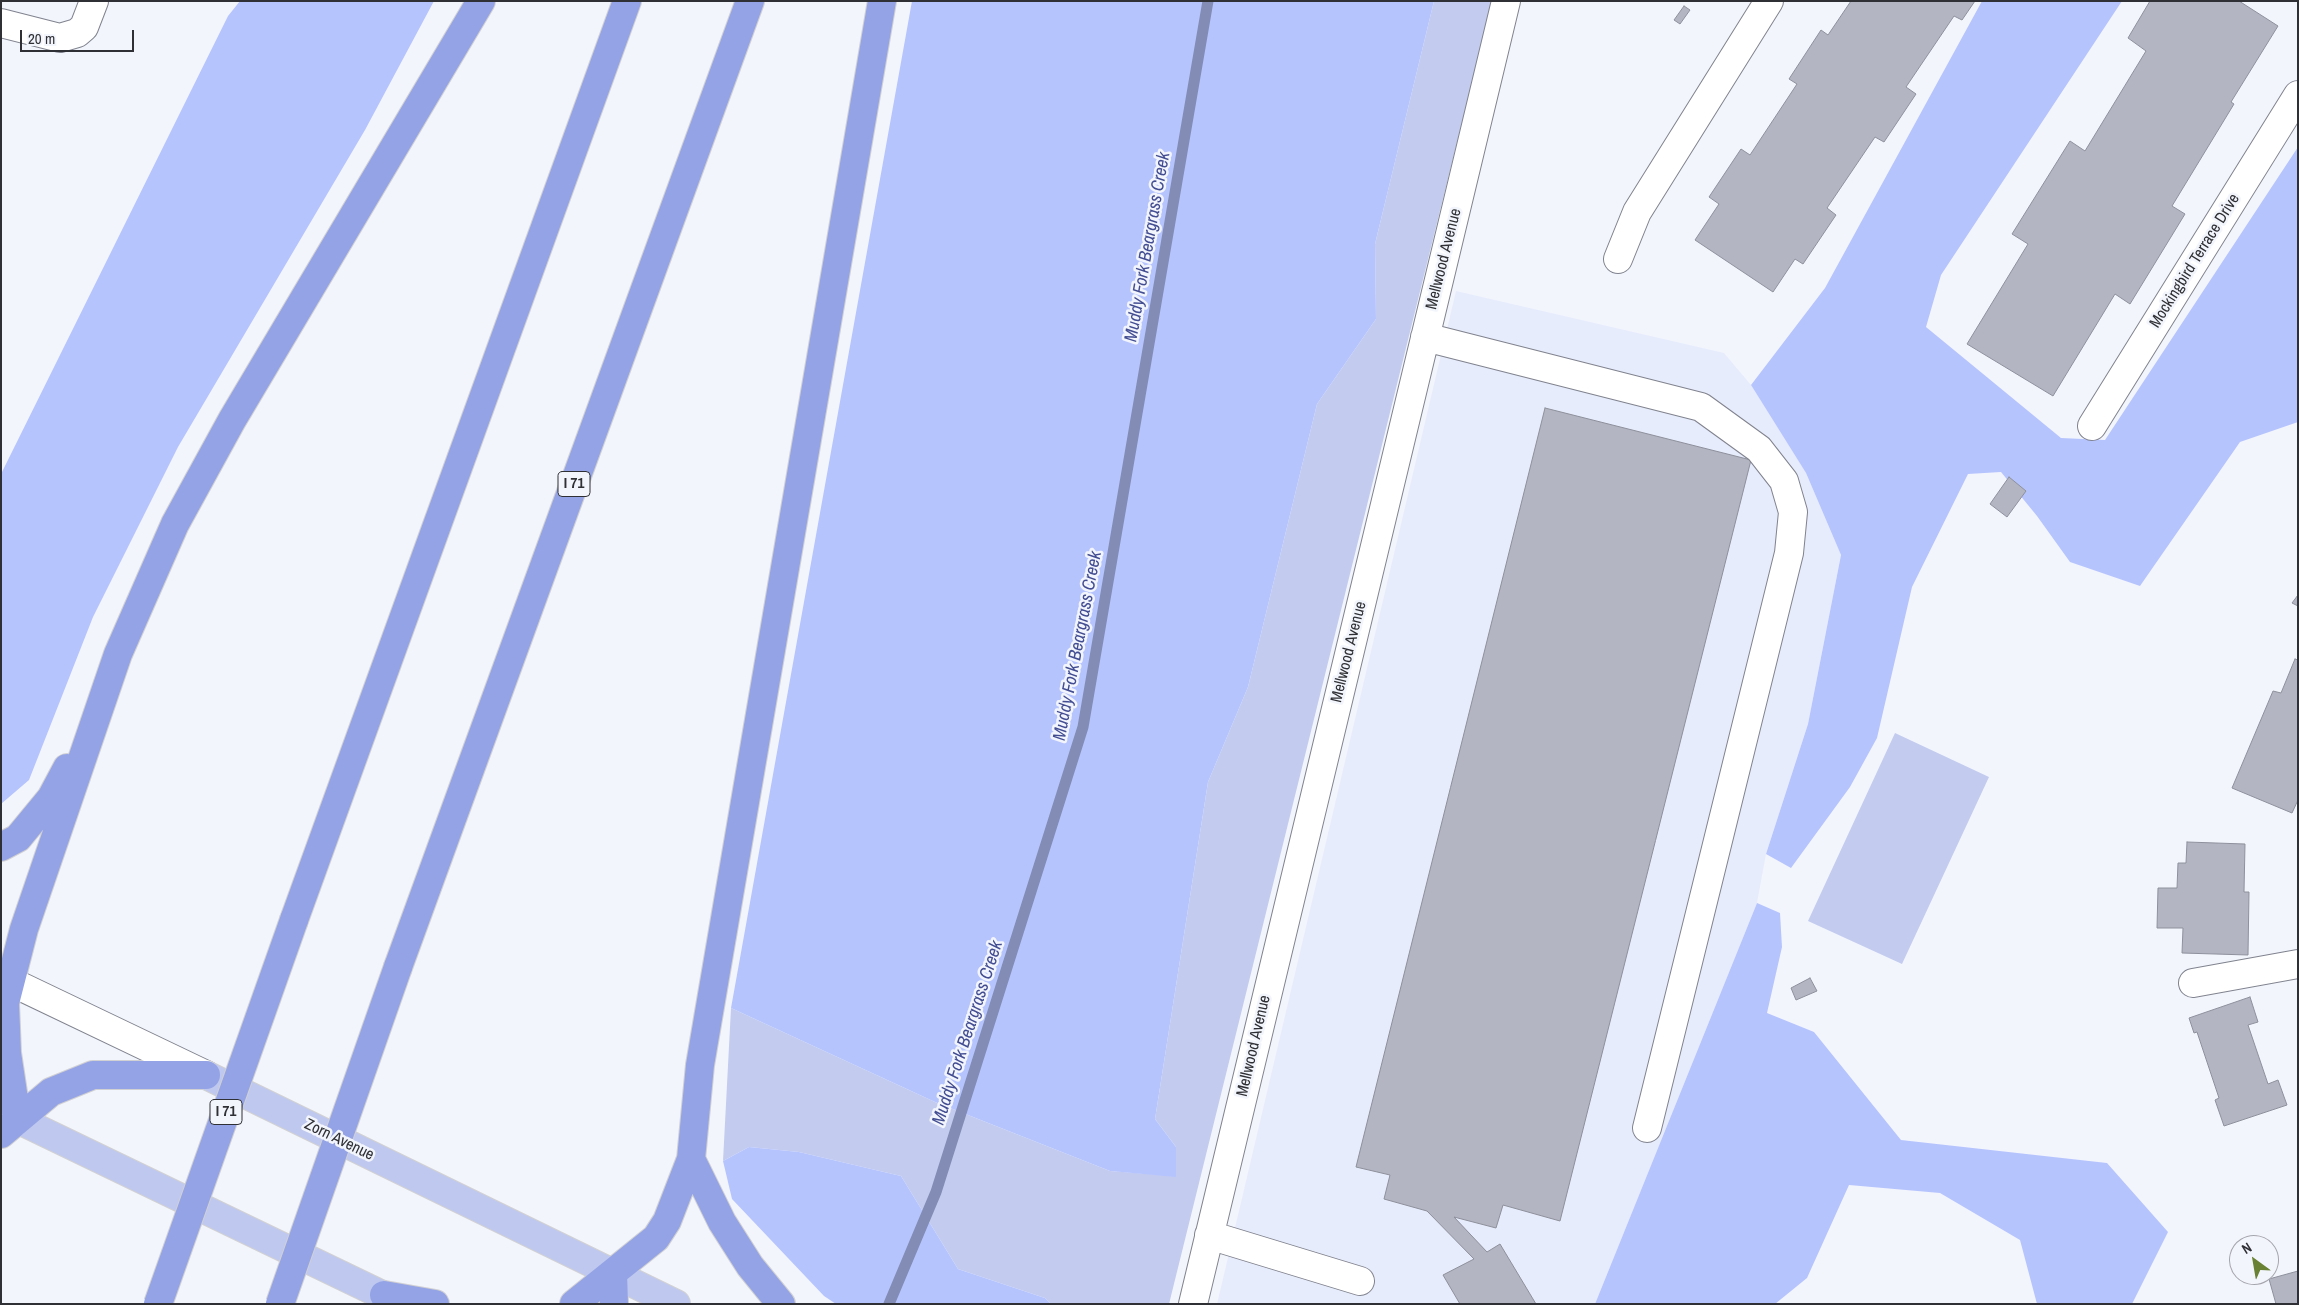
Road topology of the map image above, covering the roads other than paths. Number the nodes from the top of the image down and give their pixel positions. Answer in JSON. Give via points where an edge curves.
{"nodes":[{"id":1,"x":94,"y":1,"type":"edge"},
{"id":2,"x":481,"y":1,"type":"edge"},
{"id":3,"x":627,"y":1,"type":"edge"},
{"id":4,"x":750,"y":1,"type":"edge"},
{"id":5,"x":882,"y":1,"type":"edge"},
{"id":6,"x":1506,"y":1,"type":"edge"},
{"id":7,"x":1769,"y":1,"type":"edge"},
{"id":8,"x":1,"y":23,"type":"edge"},
{"id":9,"x":2298,"y":96,"type":"edge"},
{"id":10,"x":1618,"y":259,"type":"dead end"},
{"id":11,"x":1425,"y":336,"type":"junction"},
{"id":12,"x":2092,"y":426,"type":"dead end"},
{"id":13,"x":99,"y":710,"type":"junction"},
{"id":14,"x":1,"y":847,"type":"edge"},
{"id":15,"x":2298,"y":964,"type":"edge"},
{"id":16,"x":6,"y":979,"type":"edge"},
{"id":17,"x":2193,"y":983,"type":"dead end"},
{"id":18,"x":206,"y":1074,"type":"junction"},
{"id":19,"x":6,"y":1121,"type":"edge"},
{"id":20,"x":1647,"y":1128,"type":"dead end"},
{"id":21,"x":691,"y":1159,"type":"junction"},
{"id":22,"x":1209,"y":1235,"type":"junction"},
{"id":23,"x":614,"y":1273,"type":"junction"},
{"id":24,"x":1360,"y":1281,"type":"dead end"},
{"id":25,"x":392,"y":1299,"type":"edge"},
{"id":26,"x":158,"y":1304,"type":"edge"},
{"id":27,"x":280,"y":1304,"type":"edge"},
{"id":28,"x":435,"y":1304,"type":"edge"},
{"id":29,"x":574,"y":1304,"type":"edge"},
{"id":30,"x":614,"y":1304,"type":"edge"},
{"id":31,"x":676,"y":1304,"type":"edge"},
{"id":32,"x":781,"y":1304,"type":"edge"},
{"id":33,"x":1193,"y":1304,"type":"edge"}],
"edges":[{"from":1,"to":8,"type":"street","via":[[84,27],[60,38]]},
{"from":2,"to":13,"type":"highway","via":[[232,420],[175,524],[118,654]]},
{"from":3,"to":26,"type":"highway","number":"I 71","bridge":true},
{"from":4,"to":27,"type":"highway","number":"I 71","bridge":true,"via":[[398,968]]},
{"from":5,"to":21,"type":"highway","via":[[700,1065]]},
{"from":6,"to":11,"type":"street","name":"Mellwood Avenue"},
{"from":7,"to":10,"type":"street","via":[[1637,212]]},
{"from":9,"to":12,"type":"street","name":"Mockingbird Terrace Drive"},
{"from":11,"to":20,"type":"street","via":[[1701,407],[1759,449],[1784,481],[1793,512],[1789,553]]},
{"from":11,"to":22,"type":"street","name":"Mellwood Avenue"},
{"from":13,"to":14,"type":"highway","via":[[51,798],[18,838]]},
{"from":13,"to":16,"type":"highway"},
{"from":15,"to":17,"type":"street"},
{"from":16,"to":18,"type":"street","name":"Zorn Avenue"},
{"from":16,"to":19,"type":"highway"},
{"from":18,"to":19,"type":"highway","via":[[93,1074],[51,1092]]},
{"from":18,"to":23,"type":"main road","name":"Zorn Avenue"},
{"from":19,"to":25,"type":"main road"},
{"from":21,"to":23,"type":"highway","via":[[674,1206],[660,1232]]},
{"from":21,"to":32,"type":"highway","via":[[722,1222],[750,1266]]},
{"from":22,"to":24,"type":"street"},
{"from":22,"to":33,"type":"street","name":"Mellwood Avenue"},
{"from":23,"to":29,"type":"highway"},
{"from":23,"to":30,"type":"highway"},
{"from":23,"to":31,"type":"main road","name":"Zorn Avenue"},
{"from":25,"to":28,"type":"highway"}]}
